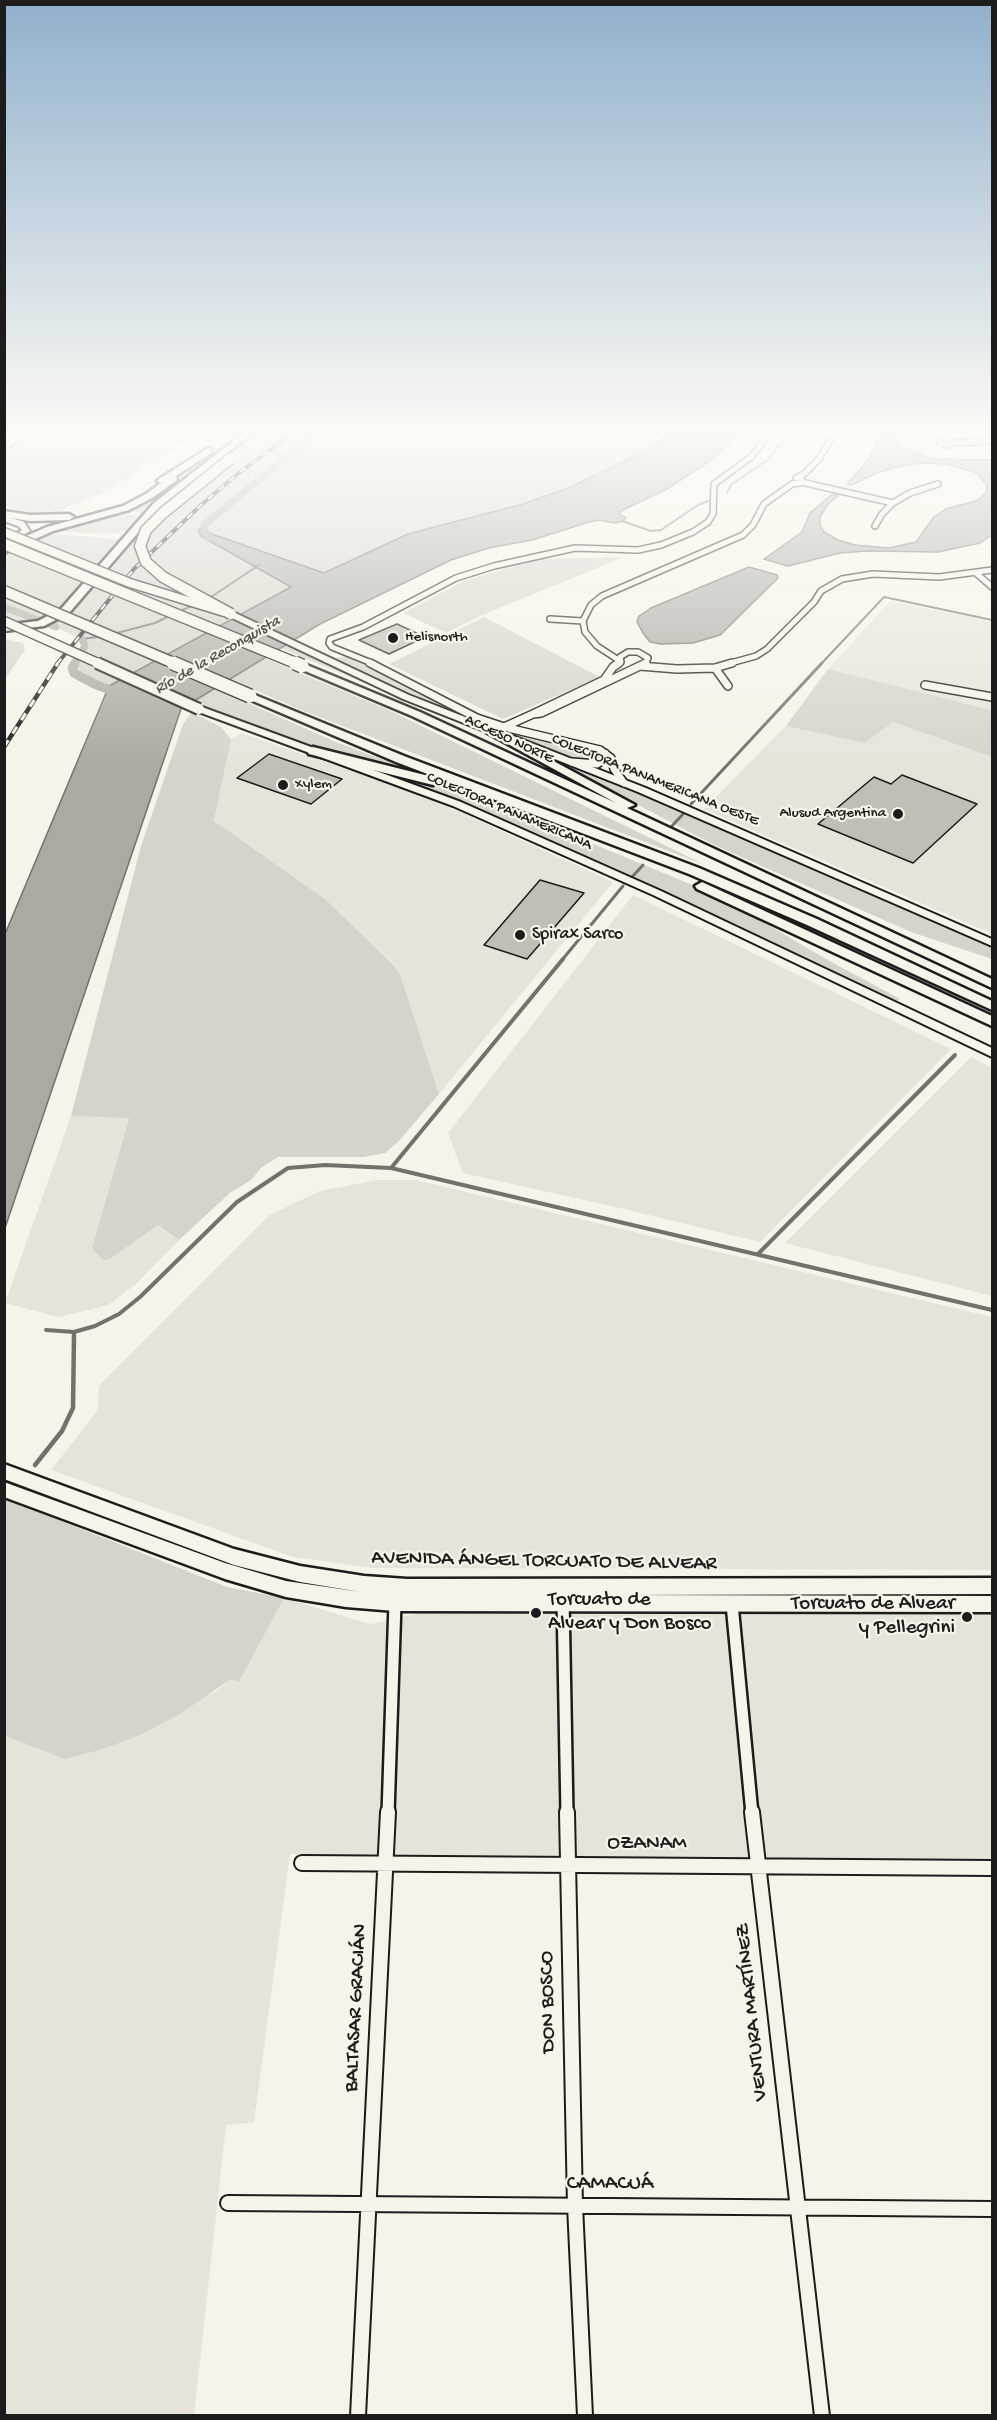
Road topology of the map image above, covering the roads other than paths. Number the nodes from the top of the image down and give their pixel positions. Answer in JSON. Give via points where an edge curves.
{"nodes":[{"id":1,"x":4,"y":544,"type":"edge"},
{"id":2,"x":33,"y":544,"type":"edge"},
{"id":3,"x":124,"y":544,"type":"edge"},
{"id":4,"x":141,"y":544,"type":"edge"},
{"id":5,"x":664,"y":544,"type":"edge"},
{"id":6,"x":722,"y":544,"type":"edge"},
{"id":7,"x":993,"y":570,"type":"edge"},
{"id":8,"x":976,"y":573,"type":"junction"},
{"id":9,"x":993,"y":587,"type":"edge"},
{"id":10,"x":4,"y":591,"type":"edge"},
{"id":11,"x":231,"y":614,"type":"junction"},
{"id":12,"x":550,"y":619,"type":"dead end"},
{"id":13,"x":4,"y":621,"type":"edge"},
{"id":14,"x":583,"y":621,"type":"junction"},
{"id":15,"x":4,"y":628,"type":"edge"},
{"id":16,"x":605,"y":651,"type":"junction"},
{"id":17,"x":624,"y":653,"type":"junction"},
{"id":18,"x":649,"y":660,"type":"junction"},
{"id":19,"x":620,"y":661,"type":"junction"},
{"id":20,"x":639,"y":666,"type":"junction"},
{"id":21,"x":659,"y":668,"type":"junction"},
{"id":22,"x":714,"y":668,"type":"junction"},
{"id":23,"x":609,"y":675,"type":"junction"},
{"id":24,"x":617,"y":679,"type":"junction"},
{"id":25,"x":925,"y":685,"type":"dead end"},
{"id":26,"x":728,"y":686,"type":"dead end"},
{"id":27,"x":993,"y":697,"type":"edge"},
{"id":28,"x":533,"y":714,"type":"junction"},
{"id":29,"x":504,"y":727,"type":"junction"},
{"id":30,"x":492,"y":732,"type":"junction"},
{"id":31,"x":313,"y":751,"type":"junction"},
{"id":32,"x":605,"y":753,"type":"junction"},
{"id":33,"x":568,"y":761,"type":"junction"},
{"id":34,"x":624,"y":783,"type":"junction"},
{"id":35,"x":656,"y":827,"type":"junction"},
{"id":36,"x":586,"y":831,"type":"junction"},
{"id":37,"x":862,"y":924,"type":"junction"},
{"id":38,"x":993,"y":943,"type":"edge"},
{"id":39,"x":993,"y":973,"type":"edge"},
{"id":40,"x":993,"y":984,"type":"edge"},
{"id":41,"x":993,"y":1006,"type":"edge"},
{"id":42,"x":993,"y":1021,"type":"edge"},
{"id":43,"x":993,"y":1053,"type":"edge"},
{"id":44,"x":4,"y":1471,"type":"edge"},
{"id":45,"x":4,"y":1489,"type":"edge"},
{"id":46,"x":993,"y":1586,"type":"edge"},
{"id":47,"x":562,"y":1594,"type":"junction"},
{"id":48,"x":395,"y":1603,"type":"junction"},
{"id":49,"x":732,"y":1604,"type":"junction"},
{"id":50,"x":993,"y":1604,"type":"edge"},
{"id":51,"x":302,"y":1863,"type":"dead end"},
{"id":52,"x":386,"y":1864,"type":"junction"},
{"id":53,"x":567,"y":1864,"type":"junction"},
{"id":54,"x":757,"y":1864,"type":"junction"},
{"id":55,"x":993,"y":1868,"type":"edge"},
{"id":56,"x":228,"y":2203,"type":"dead end"},
{"id":57,"x":366,"y":2205,"type":"junction"},
{"id":58,"x":575,"y":2206,"type":"junction"},
{"id":59,"x":796,"y":2207,"type":"junction"},
{"id":60,"x":993,"y":2209,"type":"edge"},
{"id":61,"x":358,"y":2415,"type":"edge"},
{"id":62,"x":585,"y":2415,"type":"edge"},
{"id":63,"x":822,"y":2415,"type":"edge"}],
"edges":[{"from":1,"to":35,"type":"highway","name":"ACCESO NORTE","bridge":true,"via":[[416,714]]},
{"from":2,"to":11,"type":"main road","name":"COLECTORA PANAMERICANA OESTE","bridge":true,"via":[[130,583]]},
{"from":3,"to":15,"type":"highway","via":[[68,608],[34,625]]},
{"from":4,"to":11,"type":"highway","bridge":true,"via":[[143,558],[163,577]]},
{"from":5,"to":29,"type":"street","via":[[638,550],[576,548],[494,566],[450,581],[363,627],[330,639],[332,647],[477,718]]},
{"from":6,"to":14,"type":"street","via":[[602,596],[587,609]]},
{"from":7,"to":8,"type":"street"},
{"from":8,"to":9,"type":"street"},
{"from":8,"to":22,"type":"street","via":[[939,577],[873,574],[834,582],[766,649],[743,661]]},
{"from":10,"to":36,"type":"highway","bridge":true,"via":[[400,759]]},
{"from":11,"to":30,"type":"main road","name":"COLECTORA PANAMERICANA OESTE","via":[[406,697]]},
{"from":12,"to":14,"type":"street"},
{"from":13,"to":31,"type":"main road","name":"COLECTORA PANAMERICANA","bridge":true,"via":[[199,709]]},
{"from":14,"to":16,"type":"street","via":[[590,639]]},
{"from":16,"to":17,"type":"street"},
{"from":16,"to":19,"type":"street"},
{"from":17,"to":18,"type":"street","via":[[638,652]]},
{"from":17,"to":19,"type":"street"},
{"from":18,"to":20,"type":"street"},
{"from":18,"to":21,"type":"street"},
{"from":19,"to":20,"type":"street"},
{"from":19,"to":23,"type":"street"},
{"from":20,"to":21,"type":"street"},
{"from":20,"to":24,"type":"street"},
{"from":21,"to":22,"type":"street"},
{"from":22,"to":26,"type":"street"},
{"from":23,"to":24,"type":"street"},
{"from":23,"to":28,"type":"street"},
{"from":24,"to":28,"type":"street"},
{"from":25,"to":27,"type":"street"},
{"from":28,"to":29,"type":"street"},
{"from":29,"to":32,"type":"street"},
{"from":30,"to":33,"type":"main road","name":"COLECTORA PANAMERICANA OESTE"},
{"from":30,"to":35,"type":"highway","via":[[635,808]]},
{"from":31,"to":36,"type":"highway","via":[[440,783]]},
{"from":31,"to":43,"type":"main road","name":"COLECTORA PANAMERICANA","via":[[434,795],[557,848]]},
{"from":32,"to":33,"type":"street","via":[[597,764]]},
{"from":32,"to":34,"type":"street"},
{"from":33,"to":34,"type":"main road","name":"COLECTORA PANAMERICANA OESTE"},
{"from":34,"to":38,"type":"main road","name":"COLECTORA PANAMERICANA OESTE"},
{"from":35,"to":37,"type":"highway","name":"ACCESO NORTE"},
{"from":36,"to":41,"type":"highway","via":[[694,871]]},
{"from":36,"to":42,"type":"highway"},
{"from":37,"to":39,"type":"highway"},
{"from":37,"to":40,"type":"highway","name":"ACCESO NORTE"},
{"from":44,"to":47,"type":"main road","name":"AVENIDA ÁNGEL TORCUATO DE ALVEAR","via":[[234,1557],[300,1574],[407,1587]]},
{"from":45,"to":48,"type":"main road","name":"AVENIDA ÁNGEL TORCUATO DE ALVEAR","via":[[254,1581],[345,1599]]},
{"from":46,"to":47,"type":"main road","name":"AVENIDA ÁNGEL TORCUATO DE ALVEAR"},
{"from":47,"to":48,"type":"main road","name":"AVENIDA ÁNGEL TORCUATO DE ALVEAR"},
{"from":47,"to":49,"type":"main road","name":"AVENIDA ÁNGEL TORCUATO DE ALVEAR"},
{"from":47,"to":53,"type":"street","name":"DON BOSCO"},
{"from":48,"to":52,"type":"street","name":"BALTASAR GRACIÁN"},
{"from":49,"to":50,"type":"main road","name":"AVENIDA ÁNGEL TORCUATO DE ALVEAR"},
{"from":49,"to":54,"type":"street","name":"VENTURA MARTÍNEZ"},
{"from":51,"to":52,"type":"street","name":"OZANAM"},
{"from":52,"to":53,"type":"street","name":"OZANAM"},
{"from":52,"to":57,"type":"street","name":"BALTASAR GRACIÁN"},
{"from":53,"to":54,"type":"street","name":"OZANAM"},
{"from":53,"to":58,"type":"street","name":"DON BOSCO"},
{"from":54,"to":55,"type":"street","name":"OZANAM"},
{"from":54,"to":59,"type":"street","name":"VENTURA MARTÍNEZ"},
{"from":56,"to":57,"type":"street","name":"CAMACUÁ"},
{"from":57,"to":58,"type":"street","name":"CAMACUÁ"},
{"from":57,"to":61,"type":"street","name":"BALTASAR GRACIÁN"},
{"from":58,"to":59,"type":"street","name":"CAMACUÁ"},
{"from":58,"to":62,"type":"street","name":"DON BOSCO"},
{"from":59,"to":60,"type":"street","name":"CAMACUÁ"},
{"from":59,"to":63,"type":"street","name":"VENTURA MARTÍNEZ"}]}
